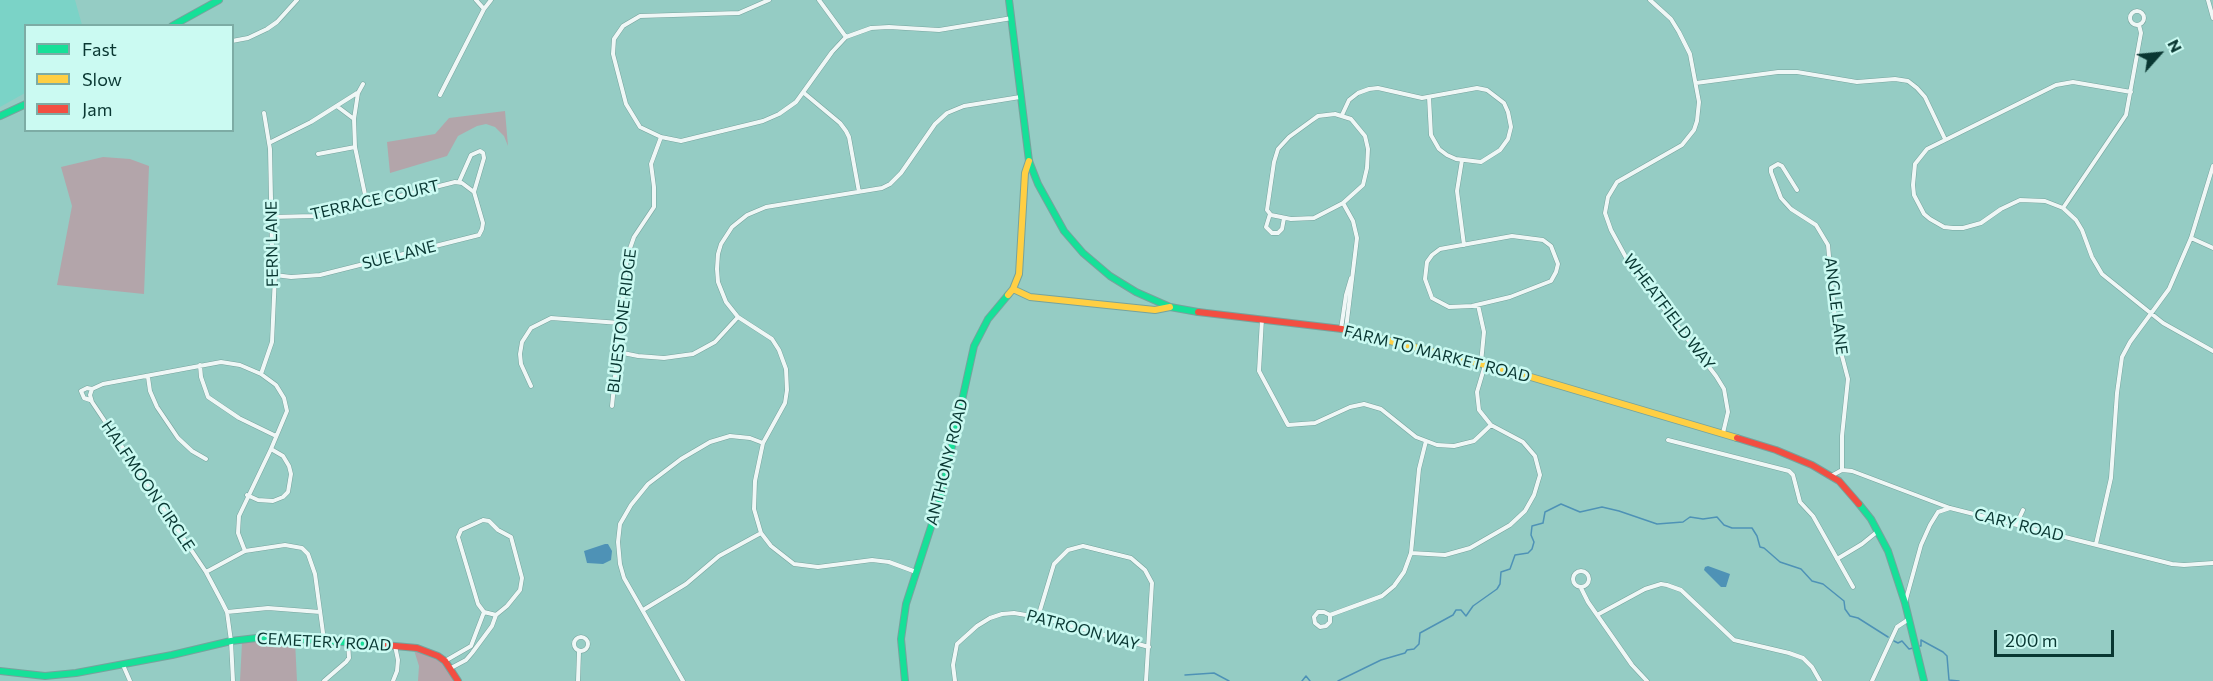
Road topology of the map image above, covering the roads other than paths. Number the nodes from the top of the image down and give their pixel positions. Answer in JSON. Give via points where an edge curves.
{"nodes":[{"id":1,"x":219,"y":0,"type":"edge"},
{"id":2,"x":297,"y":0,"type":"edge"},
{"id":3,"x":476,"y":0,"type":"edge"},
{"id":4,"x":491,"y":0,"type":"edge"},
{"id":5,"x":769,"y":0,"type":"edge"},
{"id":6,"x":819,"y":0,"type":"edge"},
{"id":7,"x":1009,"y":0,"type":"edge"},
{"id":8,"x":1650,"y":0,"type":"edge"},
{"id":9,"x":2208,"y":0,"type":"edge"},
{"id":10,"x":484,"y":9,"type":"junction"},
{"id":11,"x":1012,"y":18,"type":"junction"},
{"id":12,"x":2213,"y":18,"type":"edge"},
{"id":13,"x":176,"y":24,"type":"edge"},
{"id":14,"x":2139,"y":25,"type":"dead end"},
{"id":15,"x":846,"y":37,"type":"junction"},
{"id":16,"x":234,"y":41,"type":"edge"},
{"id":17,"x":1696,"y":83,"type":"junction"},
{"id":18,"x":363,"y":84,"type":"dead end"},
{"id":19,"x":2131,"y":92,"type":"junction"},
{"id":20,"x":358,"y":93,"type":"junction"},
{"id":21,"x":804,"y":93,"type":"junction"},
{"id":22,"x":440,"y":95,"type":"dead end"},
{"id":23,"x":1020,"y":97,"type":"junction"},
{"id":24,"x":1429,"y":97,"type":"junction"},
{"id":25,"x":24,"y":105,"type":"edge"},
{"id":26,"x":338,"y":107,"type":"junction"},
{"id":27,"x":264,"y":113,"type":"dead end"},
{"id":28,"x":1342,"y":115,"type":"junction"},
{"id":29,"x":0,"y":116,"type":"edge"},
{"id":30,"x":354,"y":119,"type":"junction"},
{"id":31,"x":661,"y":137,"type":"junction"},
{"id":32,"x":1945,"y":139,"type":"junction"},
{"id":33,"x":269,"y":143,"type":"junction"},
{"id":34,"x":355,"y":147,"type":"junction"},
{"id":35,"x":318,"y":154,"type":"dead end"},
{"id":36,"x":1462,"y":160,"type":"junction"},
{"id":37,"x":1029,"y":161,"type":"junction"},
{"id":38,"x":2213,"y":169,"type":"edge"},
{"id":39,"x":459,"y":182,"type":"junction"},
{"id":40,"x":1797,"y":190,"type":"dead end"},
{"id":41,"x":474,"y":192,"type":"junction"},
{"id":42,"x":859,"y":192,"type":"junction"},
{"id":43,"x":1343,"y":203,"type":"junction"},
{"id":44,"x":367,"y":204,"type":"junction"},
{"id":45,"x":2063,"y":208,"type":"junction"},
{"id":46,"x":1270,"y":214,"type":"junction"},
{"id":47,"x":272,"y":217,"type":"junction"},
{"id":48,"x":1284,"y":218,"type":"junction"},
{"id":49,"x":2191,"y":238,"type":"junction"},
{"id":50,"x":1464,"y":245,"type":"junction"},
{"id":51,"x":2213,"y":248,"type":"edge"},
{"id":52,"x":275,"y":275,"type":"junction"},
{"id":53,"x":1013,"y":289,"type":"junction"},
{"id":54,"x":1478,"y":305,"type":"junction"},
{"id":55,"x":1170,"y":307,"type":"junction"},
{"id":56,"x":2151,"y":314,"type":"junction"},
{"id":57,"x":738,"y":317,"type":"junction"},
{"id":58,"x":1262,"y":319,"type":"junction"},
{"id":59,"x":620,"y":323,"type":"junction"},
{"id":60,"x":1344,"y":329,"type":"junction"},
{"id":61,"x":2213,"y":351,"type":"edge"},
{"id":62,"x":618,"y":352,"type":"junction"},
{"id":63,"x":1483,"y":364,"type":"junction"},
{"id":64,"x":200,"y":365,"type":"junction"},
{"id":65,"x":261,"y":374,"type":"junction"},
{"id":66,"x":148,"y":377,"type":"junction"},
{"id":67,"x":531,"y":386,"type":"dead end"},
{"id":68,"x":92,"y":388,"type":"junction"},
{"id":69,"x":90,"y":400,"type":"junction"},
{"id":70,"x":612,"y":406,"type":"dead end"},
{"id":71,"x":1491,"y":425,"type":"junction"},
{"id":72,"x":1723,"y":434,"type":"junction"},
{"id":73,"x":276,"y":436,"type":"junction"},
{"id":74,"x":1668,"y":440,"type":"dead end"},
{"id":75,"x":1426,"y":441,"type":"junction"},
{"id":76,"x":763,"y":443,"type":"junction"},
{"id":77,"x":271,"y":449,"type":"junction"},
{"id":78,"x":206,"y":459,"type":"dead end"},
{"id":79,"x":1842,"y":470,"type":"junction"},
{"id":80,"x":1831,"y":476,"type":"junction"},
{"id":81,"x":247,"y":495,"type":"junction"},
{"id":82,"x":1950,"y":507,"type":"junction"},
{"id":83,"x":2023,"y":510,"type":"dead end"},
{"id":84,"x":2017,"y":523,"type":"junction"},
{"id":85,"x":1878,"y":531,"type":"junction"},
{"id":86,"x":761,"y":532,"type":"junction"},
{"id":87,"x":2096,"y":544,"type":"junction"},
{"id":88,"x":245,"y":551,"type":"junction"},
{"id":89,"x":1411,"y":553,"type":"junction"},
{"id":90,"x":1837,"y":559,"type":"junction"},
{"id":91,"x":2213,"y":563,"type":"edge"},
{"id":92,"x":206,"y":572,"type":"junction"},
{"id":93,"x":916,"y":572,"type":"junction"},
{"id":94,"x":1853,"y":587,"type":"dead end"},
{"id":95,"x":1581,"y":588,"type":"junction"},
{"id":96,"x":268,"y":601,"type":"dead end"},
{"id":97,"x":1905,"y":603,"type":"junction"},
{"id":98,"x":268,"y":608,"type":"junction"},
{"id":99,"x":643,"y":610,"type":"junction"},
{"id":100,"x":227,"y":612,"type":"junction"},
{"id":101,"x":320,"y":612,"type":"junction"},
{"id":102,"x":484,"y":612,"type":"junction"},
{"id":103,"x":496,"y":615,"type":"junction"},
{"id":104,"x":1330,"y":615,"type":"junction"},
{"id":105,"x":1597,"y":615,"type":"junction"},
{"id":106,"x":1038,"y":616,"type":"junction"},
{"id":107,"x":1909,"y":619,"type":"junction"},
{"id":108,"x":324,"y":640,"type":"junction"},
{"id":109,"x":231,"y":641,"type":"junction"},
{"id":110,"x":348,"y":641,"type":"junction"},
{"id":111,"x":394,"y":645,"type":"junction"},
{"id":112,"x":1149,"y":647,"type":"junction"},
{"id":113,"x":579,"y":652,"type":"dead end"},
{"id":114,"x":445,"y":661,"type":"junction"},
{"id":115,"x":123,"y":665,"type":"junction"},
{"id":116,"x":451,"y":668,"type":"junction"},
{"id":117,"x":0,"y":671,"type":"edge"},
{"id":118,"x":130,"y":681,"type":"edge"},
{"id":119,"x":233,"y":681,"type":"edge"},
{"id":120,"x":324,"y":681,"type":"edge"},
{"id":121,"x":393,"y":681,"type":"edge"},
{"id":122,"x":458,"y":681,"type":"edge"},
{"id":123,"x":578,"y":681,"type":"edge"},
{"id":124,"x":683,"y":681,"type":"edge"},
{"id":125,"x":905,"y":681,"type":"edge"},
{"id":126,"x":955,"y":681,"type":"edge"},
{"id":127,"x":1146,"y":681,"type":"edge"},
{"id":128,"x":1647,"y":681,"type":"edge"},
{"id":129,"x":1820,"y":681,"type":"edge"},
{"id":130,"x":1872,"y":681,"type":"edge"},
{"id":131,"x":1924,"y":681,"type":"edge"}],
"edges":[{"from":1,"to":13,"type":"street"},
{"from":2,"to":16,"type":"street","via":[[267,29]]},
{"from":3,"to":10,"type":"street"},
{"from":4,"to":10,"type":"street"},
{"from":5,"to":31,"type":"street","via":[[733,14],[640,16],[618,31],[613,54],[626,104],[640,127]]},
{"from":6,"to":15,"type":"street"},
{"from":7,"to":11,"type":"street","name":"FARM TO MARKET ROAD"},
{"from":8,"to":17,"type":"street","name":"WHEATFIELD WAY","via":[[1679,32],[1690,54]]},
{"from":9,"to":12,"type":"street"},
{"from":10,"to":22,"type":"street"},
{"from":11,"to":15,"type":"street","via":[[939,30],[870,28]]},
{"from":11,"to":23,"type":"street","name":"FARM TO MARKET ROAD"},
{"from":14,"to":19,"type":"street"},
{"from":15,"to":21,"type":"street"},
{"from":17,"to":32,"type":"street","via":[[1788,72],[1857,82],[1908,81],[1925,97]]},
{"from":17,"to":72,"type":"street","name":"WHEATFIELD WAY","via":[[1698,111],[1689,138],[1674,151],[1617,182],[1605,213],[1629,263],[1724,389],[1728,412]]},
{"from":18,"to":20,"type":"street"},
{"from":19,"to":32,"type":"street","via":[[2064,82]]},
{"from":19,"to":45,"type":"street","via":[[2126,115]]},
{"from":20,"to":26,"type":"street"},
{"from":20,"to":30,"type":"street"},
{"from":21,"to":31,"type":"street","via":[[763,122],[690,140]]},
{"from":21,"to":42,"type":"street","via":[[846,131]]},
{"from":23,"to":37,"type":"street","name":"FARM TO MARKET ROAD"},
{"from":23,"to":42,"type":"street","via":[[964,106],[947,113],[895,179],[882,188]]},
{"from":24,"to":28,"type":"street","via":[[1369,89],[1353,97]]},
{"from":24,"to":36,"type":"street","via":[[1434,141],[1447,155]]},
{"from":24,"to":36,"type":"street","via":[[1477,88],[1487,90],[1504,103],[1511,127],[1500,150],[1481,162]]},
{"from":25,"to":29,"type":"street"},
{"from":26,"to":30,"type":"street"},
{"from":26,"to":33,"type":"street"},
{"from":27,"to":33,"type":"street","name":"FERN LANE"},
{"from":28,"to":43,"type":"street","via":[[1358,125],[1368,149],[1363,185]]},
{"from":28,"to":46,"type":"street","via":[[1318,116],[1283,142],[1274,162],[1267,210]]},
{"from":30,"to":34,"type":"street"},
{"from":31,"to":59,"type":"street","name":"BLUESTONE RIDGE","via":[[651,164],[654,207],[630,246]]},
{"from":32,"to":45,"type":"street","via":[[1927,149],[1915,165],[1914,195],[1923,214],[1930,219],[1944,227],[1972,226],[2020,200],[2045,201]]},
{"from":33,"to":47,"type":"street","name":"FERN LANE"},
{"from":34,"to":35,"type":"street"},
{"from":34,"to":44,"type":"street"},
{"from":36,"to":50,"type":"street","via":[[1457,192]]},
{"from":37,"to":53,"type":"street","name":"ANTHONY ROAD","via":[[1025,172],[1019,274]]},
{"from":37,"to":55,"type":"street","name":"FARM TO MARKET ROAD","via":[[1054,216],[1083,253],[1122,284]]},
{"from":38,"to":49,"type":"street"},
{"from":39,"to":41,"type":"street","name":"TERRACE COURT"},
{"from":39,"to":41,"type":"street","via":[[471,155],[483,153]]},
{"from":39,"to":44,"type":"street","name":"TERRACE COURT"},
{"from":40,"to":79,"type":"street","name":"ANGLE LANE","via":[[1782,166],[1774,165],[1771,172],[1781,198],[1816,225],[1828,245],[1836,333],[1848,379]]},
{"from":41,"to":52,"type":"street","name":"SUE LANE","via":[[483,223],[475,236],[320,275]]},
{"from":42,"to":57,"type":"street","via":[[766,207],[732,227],[722,244],[717,269],[721,293]]},
{"from":43,"to":48,"type":"street","via":[[1314,218]]},
{"from":43,"to":60,"type":"street","via":[[1358,237]]},
{"from":44,"to":47,"type":"street","name":"TERRACE COURT","via":[[313,216]]},
{"from":45,"to":56,"type":"street","via":[[2082,230],[2102,274]]},
{"from":46,"to":48,"type":"street"},
{"from":46,"to":48,"type":"street","via":[[1266,227],[1272,233],[1282,229]]},
{"from":47,"to":52,"type":"street","name":"FERN LANE"},
{"from":49,"to":51,"type":"street"},
{"from":49,"to":56,"type":"street","via":[[2169,289]]},
{"from":50,"to":54,"type":"street","via":[[1440,249],[1432,255],[1425,279],[1432,298],[1441,304]]},
{"from":50,"to":54,"type":"street","via":[[1512,236],[1543,240],[1551,246],[1558,264],[1551,281]]},
{"from":52,"to":65,"type":"street","name":"FERN LANE","via":[[272,342]]},
{"from":53,"to":55,"type":"street","via":[[1030,297],[1155,310]]},
{"from":53,"to":93,"type":"street","name":"ANTHONY ROAD","via":[[988,319],[974,346],[941,496]]},
{"from":54,"to":63,"type":"street","via":[[1484,332]]},
{"from":55,"to":58,"type":"street","name":"FARM TO MARKET ROAD"},
{"from":56,"to":61,"type":"street"},
{"from":56,"to":87,"type":"street","via":[[2122,357],[2111,478]]},
{"from":57,"to":62,"type":"street","via":[[715,342],[693,354],[664,358]]},
{"from":57,"to":76,"type":"street","via":[[772,339],[786,369],[785,403]]},
{"from":58,"to":60,"type":"street","name":"FARM TO MARKET ROAD"},
{"from":58,"to":75,"type":"street","via":[[1259,371],[1287,425],[1315,423],[1364,404],[1381,409]]},
{"from":59,"to":62,"type":"street","name":"BLUESTONE RIDGE"},
{"from":59,"to":67,"type":"street","via":[[551,318],[531,328],[520,354]]},
{"from":60,"to":63,"type":"street","name":"FARM TO MARKET ROAD"},
{"from":62,"to":70,"type":"street","name":"BLUESTONE RIDGE"},
{"from":63,"to":71,"type":"street","via":[[1477,398],[1479,410]]},
{"from":63,"to":72,"type":"street","name":"FARM TO MARKET ROAD"},
{"from":64,"to":65,"type":"street","via":[[226,362]]},
{"from":64,"to":66,"type":"street"},
{"from":64,"to":73,"type":"street","via":[[208,398]]},
{"from":65,"to":73,"type":"street","via":[[276,385],[286,405]]},
{"from":66,"to":68,"type":"street"},
{"from":66,"to":78,"type":"street","via":[[157,407],[178,438]]},
{"from":68,"to":69,"type":"street"},
{"from":68,"to":69,"type":"street","via":[[81,391]]},
{"from":69,"to":92,"type":"street","name":"HALFMOON CIRCLE"},
{"from":71,"to":75,"type":"street","via":[[1466,445],[1445,446]]},
{"from":71,"to":89,"type":"street","via":[[1523,442],[1535,456],[1540,475],[1532,500],[1510,525],[1465,550],[1437,555]]},
{"from":72,"to":80,"type":"street","name":"FARM TO MARKET ROAD","via":[[1797,458]]},
{"from":73,"to":77,"type":"street"},
{"from":74,"to":90,"type":"street","via":[[1789,471],[1800,502],[1813,516]]},
{"from":75,"to":89,"type":"street","via":[[1419,468]]},
{"from":76,"to":86,"type":"street","via":[[754,491],[754,509]]},
{"from":76,"to":99,"type":"street","via":[[741,436],[719,438],[681,459],[648,484],[631,505],[620,525],[620,564]]},
{"from":77,"to":81,"type":"street"},
{"from":77,"to":81,"type":"street","via":[[283,456],[289,466],[288,492],[273,501]]},
{"from":79,"to":80,"type":"street"},
{"from":79,"to":82,"type":"street","name":"CARY ROAD"},
{"from":80,"to":85,"type":"street","name":"FARM TO MARKET ROAD","via":[[1858,501]]},
{"from":81,"to":88,"type":"street","via":[[237,527]]},
{"from":82,"to":84,"type":"street","name":"CARY ROAD"},
{"from":82,"to":97,"type":"street","via":[[1938,512],[1930,525]]},
{"from":83,"to":84,"type":"street"},
{"from":84,"to":87,"type":"street","name":"CARY ROAD"},
{"from":85,"to":90,"type":"street"},
{"from":85,"to":97,"type":"street","name":"FARM TO MARKET ROAD"},
{"from":86,"to":93,"type":"street","via":[[771,546],[794,564],[818,567],[872,560]]},
{"from":86,"to":99,"type":"street","via":[[719,556],[671,595]]},
{"from":87,"to":91,"type":"street","name":"CARY ROAD","via":[[2172,564]]},
{"from":88,"to":92,"type":"street"},
{"from":88,"to":101,"type":"street","via":[[304,546],[313,565]]},
{"from":89,"to":104,"type":"street","via":[[1404,572],[1389,591]]},
{"from":90,"to":94,"type":"street"},
{"from":92,"to":100,"type":"street","name":"HALFMOON CIRCLE"},
{"from":93,"to":125,"type":"street","name":"ANTHONY ROAD","via":[[901,639]]},
{"from":95,"to":95,"type":"street","via":[[1589,579],[1579,571],[1573,579]]},
{"from":95,"to":105,"type":"street"},
{"from":96,"to":98,"type":"street"},
{"from":97,"to":107,"type":"street","name":"FARM TO MARKET ROAD"},
{"from":98,"to":100,"type":"street"},
{"from":98,"to":101,"type":"street"},
{"from":99,"to":124,"type":"street"},
{"from":100,"to":109,"type":"street","name":"HALFMOON CIRCLE"},
{"from":101,"to":108,"type":"street"},
{"from":102,"to":103,"type":"street"},
{"from":102,"to":103,"type":"street","via":[[478,604],[458,537],[461,530],[487,520],[511,537],[522,578],[520,590]]},
{"from":102,"to":114,"type":"street","via":[[471,646]]},
{"from":103,"to":116,"type":"street","via":[[472,653]]},
{"from":104,"to":104,"type":"street","via":[[1318,612],[1315,623],[1326,626]]},
{"from":105,"to":128,"type":"street"},
{"from":105,"to":129,"type":"street","via":[[1645,589],[1667,585],[1681,590],[1734,640],[1803,658]]},
{"from":106,"to":112,"type":"street","name":"PATROON WAY"},
{"from":106,"to":112,"type":"street","via":[[1054,564],[1068,550],[1083,546],[1131,558],[1145,570],[1152,583]]},
{"from":106,"to":126,"type":"street","name":"PATROON WAY","via":[[1002,614],[963,637],[955,648]]},
{"from":107,"to":130,"type":"street","via":[[1897,627]]},
{"from":107,"to":131,"type":"street","name":"FARM TO MARKET ROAD"},
{"from":108,"to":109,"type":"street","name":"CEMETERY ROAD","via":[[265,637]]},
{"from":108,"to":110,"type":"street","name":"CEMETERY ROAD"},
{"from":109,"to":115,"type":"street","name":"CEMETERY ROAD"},
{"from":109,"to":119,"type":"street","name":"HALFMOON CIRCLE"},
{"from":110,"to":111,"type":"street","name":"CEMETERY ROAD"},
{"from":110,"to":120,"type":"street","via":[[349,658]]},
{"from":111,"to":114,"type":"street","name":"CEMETERY ROAD","via":[[427,651]]},
{"from":111,"to":121,"type":"street","via":[[398,660]]},
{"from":112,"to":127,"type":"street"},
{"from":113,"to":123,"type":"street"},
{"from":114,"to":116,"type":"street","name":"CEMETERY ROAD"},
{"from":115,"to":117,"type":"street","name":"CEMETERY ROAD","via":[[45,676]]},
{"from":115,"to":118,"type":"street"},
{"from":116,"to":122,"type":"street","name":"CEMETERY ROAD"}]}
